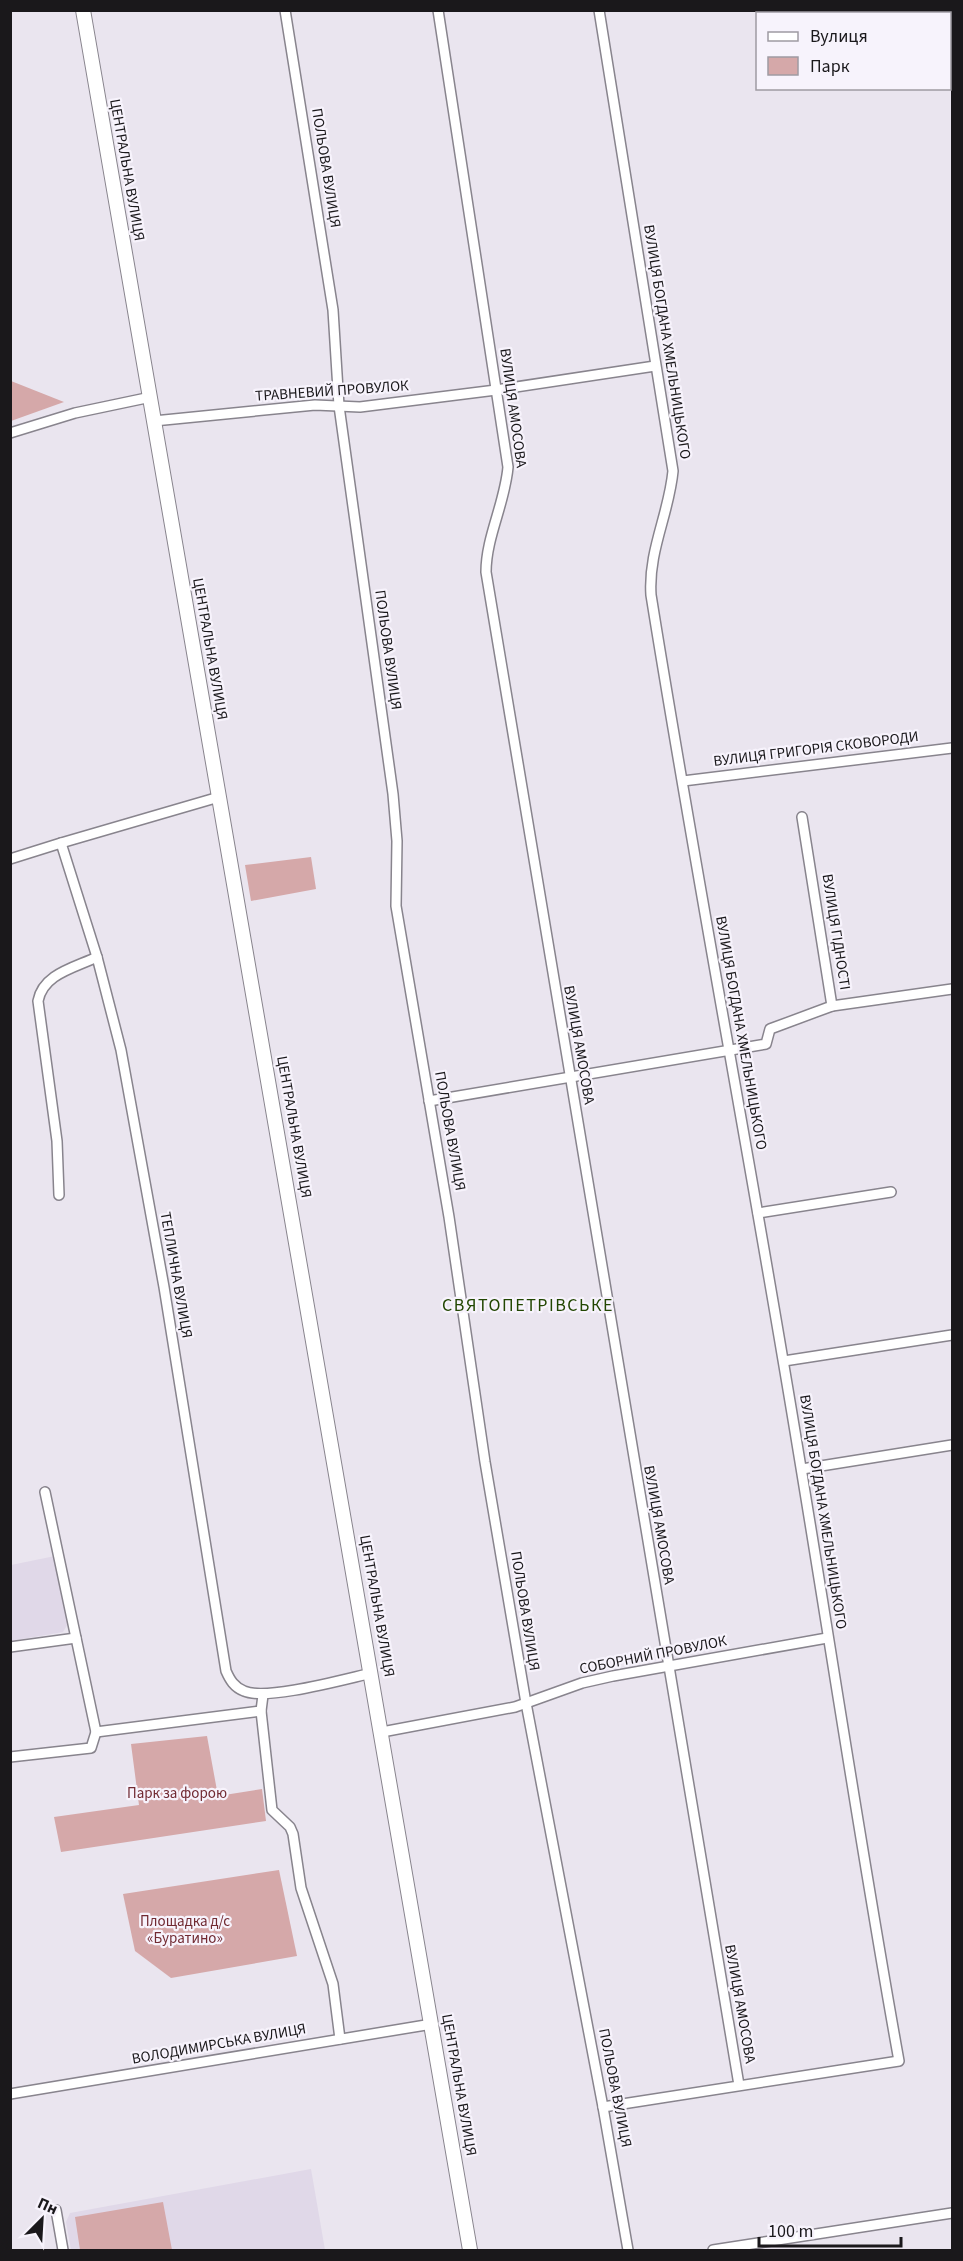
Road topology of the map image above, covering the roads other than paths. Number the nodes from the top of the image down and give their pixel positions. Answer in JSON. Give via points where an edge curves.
{"nodes":[{"id":1,"x":83,"y":10,"type":"edge"},
{"id":2,"x":285,"y":10,"type":"edge"},
{"id":3,"x":438,"y":10,"type":"edge"},
{"id":4,"x":599,"y":10,"type":"edge"},
{"id":5,"x":655,"y":366,"type":"junction"},
{"id":6,"x":496,"y":390,"type":"junction"},
{"id":7,"x":151,"y":398,"type":"junction"},
{"id":8,"x":339,"y":406,"type":"junction"},
{"id":9,"x":154,"y":421,"type":"junction"},
{"id":10,"x":10,"y":433,"type":"edge"},
{"id":11,"x":952,"y":748,"type":"edge"},
{"id":12,"x":682,"y":781,"type":"junction"},
{"id":13,"x":219,"y":797,"type":"junction"},
{"id":14,"x":802,"y":816,"type":"dead end"},
{"id":15,"x":61,"y":843,"type":"junction"},
{"id":16,"x":10,"y":859,"type":"edge"},
{"id":17,"x":97,"y":957,"type":"junction"},
{"id":18,"x":952,"y":989,"type":"edge"},
{"id":19,"x":832,"y":1006,"type":"junction"},
{"id":20,"x":728,"y":1050,"type":"junction"},
{"id":21,"x":568,"y":1077,"type":"junction"},
{"id":22,"x":429,"y":1101,"type":"junction"},
{"id":23,"x":891,"y":1192,"type":"dead end"},
{"id":24,"x":59,"y":1195,"type":"dead end"},
{"id":25,"x":758,"y":1213,"type":"junction"},
{"id":26,"x":952,"y":1335,"type":"edge"},
{"id":27,"x":784,"y":1362,"type":"junction"},
{"id":28,"x":952,"y":1445,"type":"edge"},
{"id":29,"x":802,"y":1469,"type":"junction"},
{"id":30,"x":45,"y":1492,"type":"dead end"},
{"id":31,"x":76,"y":1638,"type":"junction"},
{"id":32,"x":827,"y":1638,"type":"junction"},
{"id":33,"x":10,"y":1647,"type":"edge"},
{"id":34,"x":668,"y":1665,"type":"junction"},
{"id":35,"x":372,"y":1673,"type":"junction"},
{"id":36,"x":263,"y":1695,"type":"junction"},
{"id":37,"x":526,"y":1703,"type":"junction"},
{"id":38,"x":261,"y":1711,"type":"junction"},
{"id":39,"x":96,"y":1732,"type":"junction"},
{"id":40,"x":381,"y":1732,"type":"junction"},
{"id":41,"x":10,"y":1757,"type":"edge"},
{"id":42,"x":432,"y":2024,"type":"junction"},
{"id":43,"x":340,"y":2038,"type":"junction"},
{"id":44,"x":739,"y":2085,"type":"junction"},
{"id":45,"x":10,"y":2094,"type":"edge"},
{"id":46,"x":603,"y":2107,"type":"junction"},
{"id":47,"x":56,"y":2210,"type":"dead end"},
{"id":48,"x":952,"y":2213,"type":"edge"},
{"id":49,"x":63,"y":2250,"type":"edge"},
{"id":50,"x":470,"y":2250,"type":"edge"},
{"id":51,"x":628,"y":2250,"type":"edge"},
{"id":52,"x":713,"y":2250,"type":"edge"}],
"edges":[{"from":1,"to":7,"type":"main road","name":"ЦЕНТРАЛЬНА ВУЛИЦЯ"},
{"from":2,"to":8,"type":"street","name":"ПОЛЬОВА ВУЛИЦЯ","via":[[333,310]]},
{"from":3,"to":6,"type":"street","name":"ВУЛИЦЯ АМОСОВА"},
{"from":4,"to":5,"type":"street","name":"ВУЛИЦЯ БОГДАНА ХМЕЛЬНИЦЬКОГО"},
{"from":5,"to":6,"type":"street","name":"ТРАВНЕВИЙ ПРОВУЛОК"},
{"from":5,"to":12,"type":"street","name":"ВУЛИЦЯ БОГДАНА ХМЕЛЬНИЦЬКОГО","via":[[673,471],[652,556],[650,582]]},
{"from":6,"to":8,"type":"street","name":"ТРАВНЕВИЙ ПРОВУЛОК","via":[[360,407]]},
{"from":6,"to":21,"type":"street","name":"ВУЛИЦЯ АМОСОВА","via":[[508,467],[486,573]]},
{"from":7,"to":9,"type":"main road","name":"ЦЕНТРАЛЬНА ВУЛИЦЯ"},
{"from":7,"to":10,"type":"street","via":[[75,413]]},
{"from":8,"to":9,"type":"street","name":"ТРАВНЕВИЙ ПРОВУЛОК"},
{"from":8,"to":22,"type":"street","name":"ПОЛЬОВА ВУЛИЦЯ","via":[[393,794],[396,906]]},
{"from":9,"to":13,"type":"main road","name":"ЦЕНТРАЛЬНА ВУЛИЦЯ"},
{"from":11,"to":12,"type":"street","name":"ВУЛИЦЯ ГРИГОРІЯ СКОВОРОДИ"},
{"from":12,"to":20,"type":"street","name":"ВУЛИЦЯ БОГДАНА ХМЕЛЬНИЦЬКОГО"},
{"from":13,"to":15,"type":"street"},
{"from":13,"to":35,"type":"main road","name":"ЦЕНТРАЛЬНА ВУЛИЦЯ"},
{"from":14,"to":19,"type":"street","name":"ВУЛИЦЯ ГІДНОСТІ"},
{"from":15,"to":16,"type":"street"},
{"from":15,"to":17,"type":"street","name":"ТЕПЛИЧНА ВУЛИЦЯ"},
{"from":17,"to":24,"type":"street","via":[[48,980],[38,1001],[57,1141]]},
{"from":17,"to":36,"type":"street","name":"ТЕПЛИЧНА ВУЛИЦЯ","via":[[121,1050],[160,1265],[226,1671],[234,1686]]},
{"from":18,"to":19,"type":"street"},
{"from":19,"to":20,"type":"street","name":"ВУЛИЦЯ ГІДНОСТІ","via":[[770,1029],[766,1044]]},
{"from":20,"to":21,"type":"street"},
{"from":20,"to":25,"type":"street","name":"ВУЛИЦЯ БОГДАНА ХМЕЛЬНИЦЬКОГО"},
{"from":21,"to":22,"type":"street"},
{"from":21,"to":34,"type":"street","name":"ВУЛИЦЯ АМОСОВА"},
{"from":22,"to":37,"type":"street","name":"ПОЛЬОВА ВУЛИЦЯ"},
{"from":23,"to":25,"type":"street"},
{"from":25,"to":27,"type":"street","name":"ВУЛИЦЯ БОГДАНА ХМЕЛЬНИЦЬКОГО"},
{"from":26,"to":27,"type":"street"},
{"from":27,"to":29,"type":"street","name":"ВУЛИЦЯ БОГДАНА ХМЕЛЬНИЦЬКОГО"},
{"from":28,"to":29,"type":"street"},
{"from":29,"to":32,"type":"street","name":"ВУЛИЦЯ БОГДАНА ХМЕЛЬНИЦЬКОГО"},
{"from":30,"to":31,"type":"street"},
{"from":31,"to":33,"type":"street"},
{"from":31,"to":39,"type":"street"},
{"from":32,"to":34,"type":"street","name":"СОБОРНИЙ ПРОВУЛОК"},
{"from":32,"to":44,"type":"street","name":"ВУЛИЦЯ БОГДАНА ХМЕЛЬНИЦЬКОГО","via":[[899,2061]]},
{"from":34,"to":37,"type":"street","name":"СОБОРНИЙ ПРОВУЛОК","via":[[582,1683]]},
{"from":34,"to":44,"type":"street","name":"ВУЛИЦЯ АМОСОВА"},
{"from":35,"to":36,"type":"street","name":"ТЕПЛИЧНА ВУЛИЦЯ"},
{"from":35,"to":40,"type":"main road","name":"ЦЕНТРАЛЬНА ВУЛИЦЯ"},
{"from":36,"to":38,"type":"street"},
{"from":37,"to":40,"type":"street","name":"СОБОРНИЙ ПРОВУЛОК"},
{"from":37,"to":46,"type":"street","name":"ПОЛЬОВА ВУЛИЦЯ"},
{"from":38,"to":39,"type":"street"},
{"from":38,"to":43,"type":"street","via":[[272,1810],[293,1834],[301,1888],[333,1984]]},
{"from":39,"to":41,"type":"street","via":[[91,1748]]},
{"from":40,"to":42,"type":"main road","name":"ЦЕНТРАЛЬНА ВУЛИЦЯ"},
{"from":42,"to":43,"type":"street","name":"ВОЛОДИМИРСЬКА ВУЛИЦЯ"},
{"from":42,"to":50,"type":"main road","name":"ЦЕНТРАЛЬНА ВУЛИЦЯ"},
{"from":43,"to":45,"type":"street","name":"ВОЛОДИМИРСЬКА ВУЛИЦЯ"},
{"from":44,"to":46,"type":"street"},
{"from":46,"to":51,"type":"street","name":"ПОЛЬОВА ВУЛИЦЯ"},
{"from":47,"to":49,"type":"street"},
{"from":48,"to":52,"type":"street"}]}
